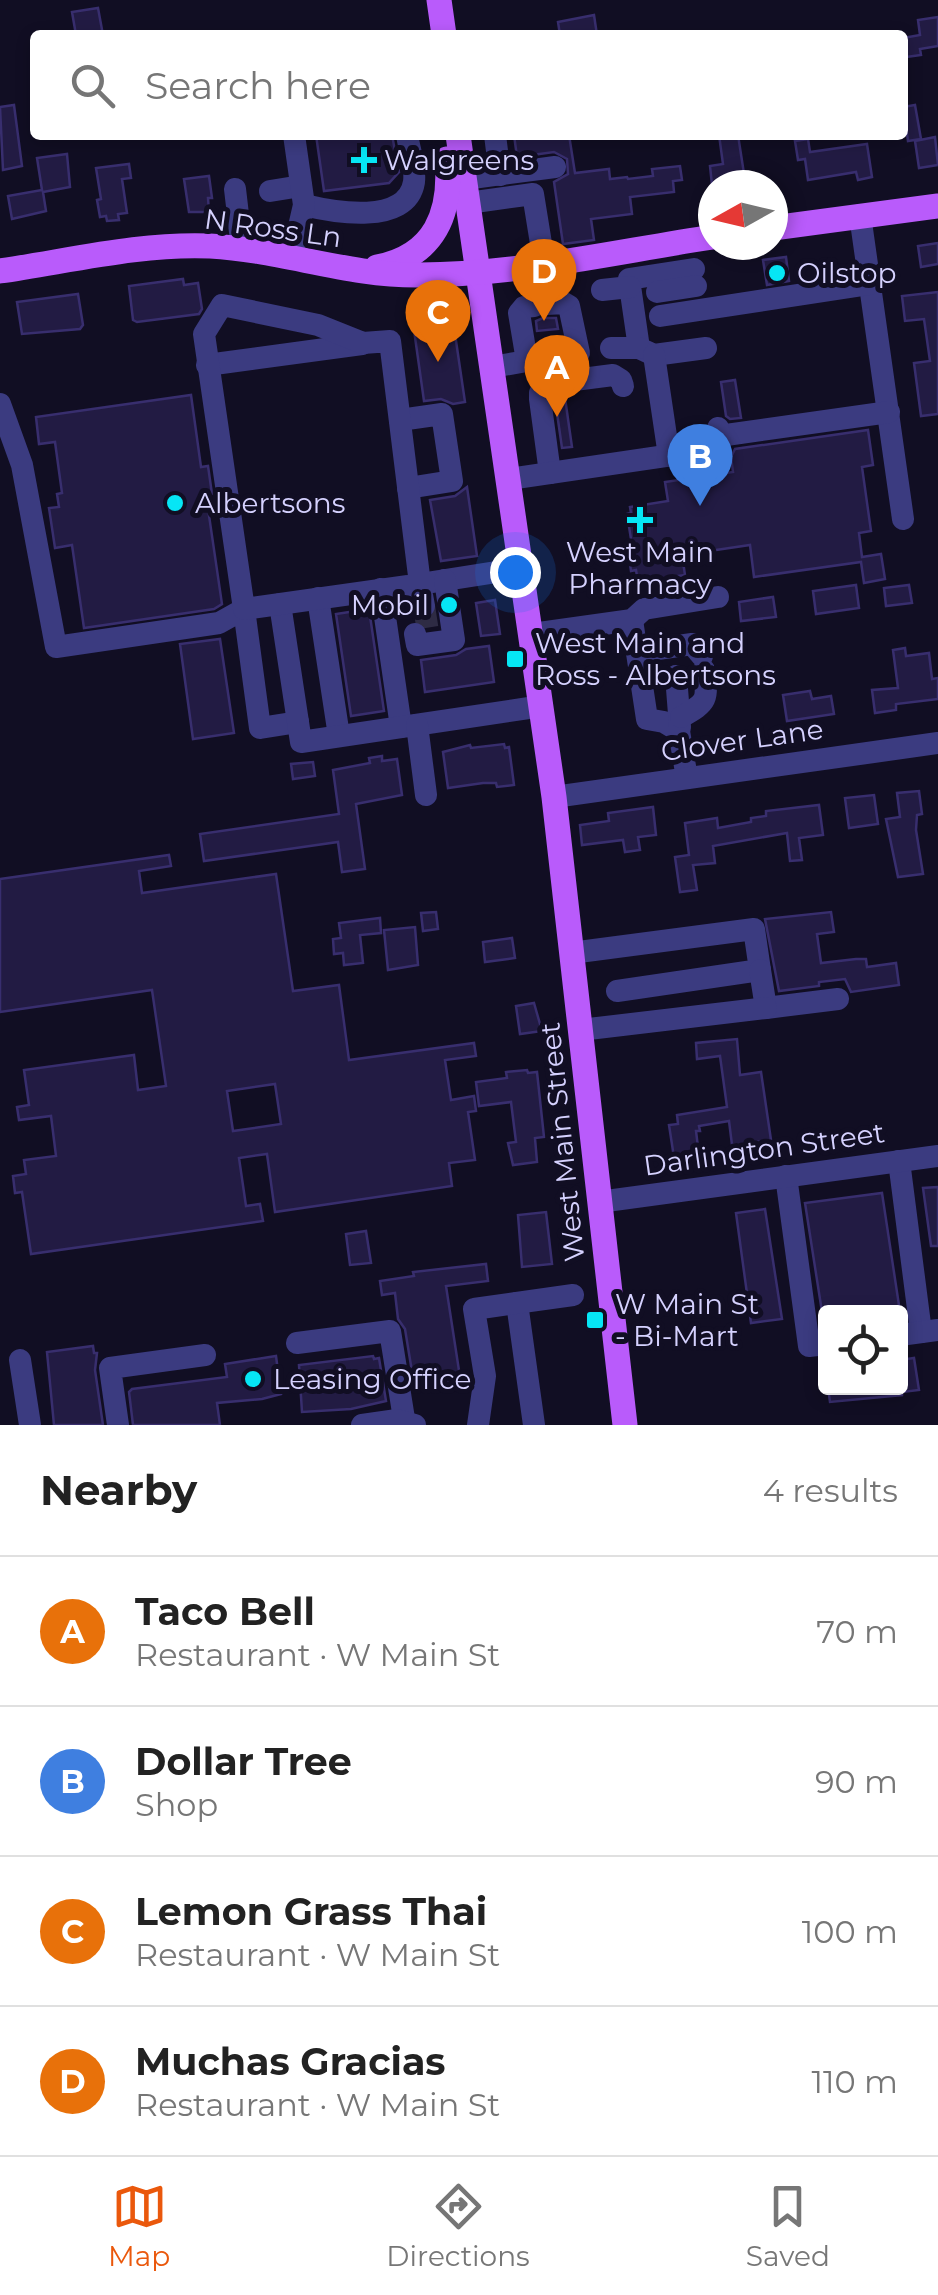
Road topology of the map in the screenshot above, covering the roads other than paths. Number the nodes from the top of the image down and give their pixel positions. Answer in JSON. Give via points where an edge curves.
{"nodes":[{"id":1,"x":439,"y":0,"type":"edge"},
{"id":2,"x":443,"y":30,"type":"edge"},
{"id":3,"x":295,"y":140,"type":"edge"},
{"id":4,"x":408,"y":140,"type":"edge"},
{"id":5,"x":448,"y":140,"type":"edge"},
{"id":6,"x":459,"y":140,"type":"edge"},
{"id":7,"x":495,"y":140,"type":"edge"},
{"id":8,"x":555,"y":167,"type":"dead end"},
{"id":9,"x":500,"y":174,"type":"junction"},
{"id":10,"x":236,"y":189,"type":"dead end"},
{"id":11,"x":270,"y":191,"type":"dead end"},
{"id":12,"x":467,"y":191,"type":"junction"},
{"id":13,"x":302,"y":196,"type":"junction"},
{"id":14,"x":938,"y":206,"type":"edge"},
{"id":15,"x":860,"y":215,"type":"junction"},
{"id":16,"x":788,"y":226,"type":"edge"},
{"id":17,"x":698,"y":239,"type":"edge"},
{"id":18,"x":242,"y":249,"type":"junction"},
{"id":19,"x":292,"y":257,"type":"junction"},
{"id":20,"x":699,"y":260,"type":"edge"},
{"id":21,"x":544,"y":262,"type":"junction"},
{"id":22,"x":352,"y":270,"type":"junction"},
{"id":23,"x":0,"y":271,"type":"edge"},
{"id":24,"x":478,"y":272,"type":"junction"},
{"id":25,"x":870,"y":284,"type":"junction"},
{"id":26,"x":697,"y":288,"type":"junction"},
{"id":27,"x":602,"y":290,"type":"dead end"},
{"id":28,"x":642,"y":303,"type":"junction"},
{"id":29,"x":363,"y":344,"type":"junction"},
{"id":30,"x":611,"y":348,"type":"dead end"},
{"id":31,"x":706,"y":348,"type":"dead end"},
{"id":32,"x":646,"y":352,"type":"junction"},
{"id":33,"x":579,"y":353,"type":"dead end"},
{"id":34,"x":207,"y":366,"type":"junction"},
{"id":35,"x":492,"y":366,"type":"junction"},
{"id":36,"x":591,"y":391,"type":"dead end"},
{"id":37,"x":0,"y":404,"type":"edge"},
{"id":38,"x":889,"y":412,"type":"junction"},
{"id":39,"x":400,"y":420,"type":"junction"},
{"id":40,"x":669,"y":456,"type":"junction"},
{"id":41,"x":550,"y":473,"type":"junction"},
{"id":42,"x":509,"y":479,"type":"junction"},
{"id":43,"x":408,"y":488,"type":"junction"},
{"id":44,"x":904,"y":519,"type":"dead end"},
{"id":45,"x":522,"y":568,"type":"junction"},
{"id":46,"x":445,"y":580,"type":"junction"},
{"id":47,"x":381,"y":589,"type":"junction"},
{"id":48,"x":416,"y":595,"type":"junction"},
{"id":49,"x":718,"y":597,"type":"dead end"},
{"id":50,"x":318,"y":598,"type":"junction"},
{"id":51,"x":280,"y":604,"type":"junction"},
{"id":52,"x":244,"y":610,"type":"junction"},
{"id":53,"x":632,"y":620,"type":"junction"},
{"id":54,"x":424,"y":636,"type":"dead end"},
{"id":55,"x":533,"y":645,"type":"junction"},
{"id":56,"x":637,"y":652,"type":"junction"},
{"id":57,"x":674,"y":661,"type":"junction"},
{"id":58,"x":542,"y":706,"type":"junction"},
{"id":59,"x":298,"y":722,"type":"junction"},
{"id":60,"x":680,"y":724,"type":"junction"},
{"id":61,"x":409,"y":726,"type":"junction"},
{"id":62,"x":339,"y":736,"type":"junction"},
{"id":63,"x":938,"y":742,"type":"edge"},
{"id":64,"x":688,"y":778,"type":"junction"},
{"id":65,"x":426,"y":795,"type":"dead end"},
{"id":66,"x":554,"y":797,"type":"junction"},
{"id":67,"x":611,"y":948,"type":"junction"},
{"id":68,"x":572,"y":953,"type":"junction"},
{"id":69,"x":760,"y":970,"type":"junction"},
{"id":70,"x":617,"y":991,"type":"junction"},
{"id":71,"x":838,"y":1000,"type":"dead end"},
{"id":72,"x":766,"y":1008,"type":"junction"},
{"id":73,"x":621,"y":1025,"type":"junction"},
{"id":74,"x":580,"y":1030,"type":"junction"},
{"id":75,"x":938,"y":1156,"type":"edge"},
{"id":76,"x":899,"y":1161,"type":"junction"},
{"id":77,"x":786,"y":1176,"type":"junction"},
{"id":78,"x":598,"y":1202,"type":"junction"},
{"id":79,"x":573,"y":1295,"type":"dead end"},
{"id":80,"x":516,"y":1303,"type":"junction"},
{"id":81,"x":920,"y":1332,"type":"edge"},
{"id":82,"x":297,"y":1344,"type":"dead end"},
{"id":83,"x":817,"y":1345,"type":"edge"},
{"id":84,"x":205,"y":1354,"type":"dead end"},
{"id":85,"x":20,"y":1360,"type":"dead end"},
{"id":86,"x":408,"y":1424,"type":"edge"},
{"id":87,"x":30,"y":1425,"type":"edge"},
{"id":88,"x":118,"y":1425,"type":"edge"},
{"id":89,"x":362,"y":1425,"type":"edge"},
{"id":90,"x":478,"y":1425,"type":"edge"},
{"id":91,"x":534,"y":1425,"type":"edge"},
{"id":92,"x":625,"y":1425,"type":"edge"}],
"edges":[{"from":1,"to":2,"type":"main road"},
{"from":3,"to":13,"type":"street"},
{"from":4,"to":13,"type":"street","via":[[414,182],[392,209],[342,214]]},
{"from":5,"to":22,"type":"main road","via":[[450,188],[438,227],[406,257]]},
{"from":6,"to":12,"type":"main road"},
{"from":7,"to":9,"type":"street"},
{"from":8,"to":9,"type":"street"},
{"from":9,"to":12,"type":"street"},
{"from":10,"to":18,"type":"street"},
{"from":11,"to":13,"type":"street"},
{"from":12,"to":21,"type":"street","via":[[533,194]]},
{"from":12,"to":24,"type":"main road"},
{"from":13,"to":19,"type":"street"},
{"from":14,"to":15,"type":"main road"},
{"from":15,"to":16,"type":"main road"},
{"from":15,"to":25,"type":"street"},
{"from":17,"to":21,"type":"main road","name":"N Ross Ln"},
{"from":18,"to":19,"type":"main road","name":"N Ross Ln"},
{"from":18,"to":23,"type":"main road","name":"N Ross Ln","via":[[159,248]]},
{"from":19,"to":22,"type":"main road","name":"N Ross Ln"},
{"from":20,"to":26,"type":"street"},
{"from":21,"to":24,"type":"main road","name":"N Ross Ln"},
{"from":22,"to":24,"type":"main road","name":"N Ross Ln"},
{"from":24,"to":35,"type":"main road"},
{"from":25,"to":26,"type":"street"},
{"from":25,"to":38,"type":"street"},
{"from":26,"to":28,"type":"street"},
{"from":26,"to":28,"type":"street","via":[[628,279]]},
{"from":27,"to":28,"type":"street"},
{"from":28,"to":32,"type":"street"},
{"from":29,"to":34,"type":"street"},
{"from":29,"to":34,"type":"street","via":[[318,326],[222,305],[204,334]]},
{"from":29,"to":39,"type":"street","via":[[390,341]]},
{"from":30,"to":32,"type":"street"},
{"from":31,"to":32,"type":"street"},
{"from":32,"to":40,"type":"street"},
{"from":33,"to":35,"type":"street","via":[[569,306],[524,307],[518,313],[527,361]]},
{"from":34,"to":52,"type":"street"},
{"from":35,"to":42,"type":"main road"},
{"from":36,"to":41,"type":"street","via":[[627,386],[613,376],[551,383],[540,392]]},
{"from":37,"to":52,"type":"street","via":[[22,465],[56,648],[220,623]]},
{"from":38,"to":40,"type":"street","via":[[718,432],[720,448]]},
{"from":38,"to":44,"type":"street"},
{"from":39,"to":43,"type":"street"},
{"from":39,"to":43,"type":"street","via":[[442,414],[452,480]]},
{"from":40,"to":41,"type":"street"},
{"from":41,"to":42,"type":"street"},
{"from":42,"to":45,"type":"main road"},
{"from":43,"to":48,"type":"street"},
{"from":45,"to":46,"type":"street"},
{"from":45,"to":55,"type":"main road"},
{"from":46,"to":48,"type":"street"},
{"from":46,"to":54,"type":"street","via":[[454,640]]},
{"from":47,"to":48,"type":"street"},
{"from":47,"to":50,"type":"street"},
{"from":47,"to":61,"type":"street"},
{"from":49,"to":53,"type":"street","via":[[644,609]]},
{"from":50,"to":51,"type":"street"},
{"from":50,"to":62,"type":"street"},
{"from":51,"to":52,"type":"street"},
{"from":51,"to":59,"type":"street"},
{"from":52,"to":59,"type":"street","via":[[260,728]]},
{"from":53,"to":55,"type":"street"},
{"from":53,"to":56,"type":"street"},
{"from":55,"to":58,"type":"main road"},
{"from":56,"to":57,"type":"street"},
{"from":56,"to":60,"type":"street","via":[[647,719]]},
{"from":57,"to":60,"type":"street"},
{"from":57,"to":60,"type":"street","via":[[692,644],[707,693]]},
{"from":58,"to":61,"type":"street"},
{"from":58,"to":66,"type":"main road"},
{"from":59,"to":62,"type":"street","via":[[301,742]]},
{"from":60,"to":64,"type":"street"},
{"from":61,"to":62,"type":"street"},
{"from":61,"to":65,"type":"street"},
{"from":63,"to":64,"type":"street","name":"Clover Lane"},
{"from":64,"to":66,"type":"street","name":"Clover Lane"},
{"from":66,"to":68,"type":"main road","name":"West Main Street"},
{"from":67,"to":68,"type":"street"},
{"from":67,"to":69,"type":"street","via":[[754,929]]},
{"from":67,"to":70,"type":"street"},
{"from":68,"to":74,"type":"main road","name":"West Main Street"},
{"from":69,"to":70,"type":"street"},
{"from":69,"to":72,"type":"street"},
{"from":70,"to":73,"type":"street"},
{"from":71,"to":72,"type":"street"},
{"from":72,"to":73,"type":"street"},
{"from":73,"to":74,"type":"street"},
{"from":74,"to":78,"type":"main road","name":"West Main Street"},
{"from":75,"to":76,"type":"street","name":"Darlington Street"},
{"from":76,"to":77,"type":"street","name":"Darlington Street"},
{"from":76,"to":81,"type":"street"},
{"from":77,"to":78,"type":"street","name":"Darlington Street"},
{"from":77,"to":83,"type":"street"},
{"from":78,"to":92,"type":"main road","name":"West Main Street"},
{"from":79,"to":80,"type":"street"},
{"from":80,"to":90,"type":"street","via":[[474,1309],[485,1376]]},
{"from":80,"to":91,"type":"street"},
{"from":82,"to":86,"type":"street","via":[[390,1331]]},
{"from":84,"to":88,"type":"street","via":[[110,1368]]},
{"from":85,"to":87,"type":"street"},
{"from":86,"to":89,"type":"street"}]}
